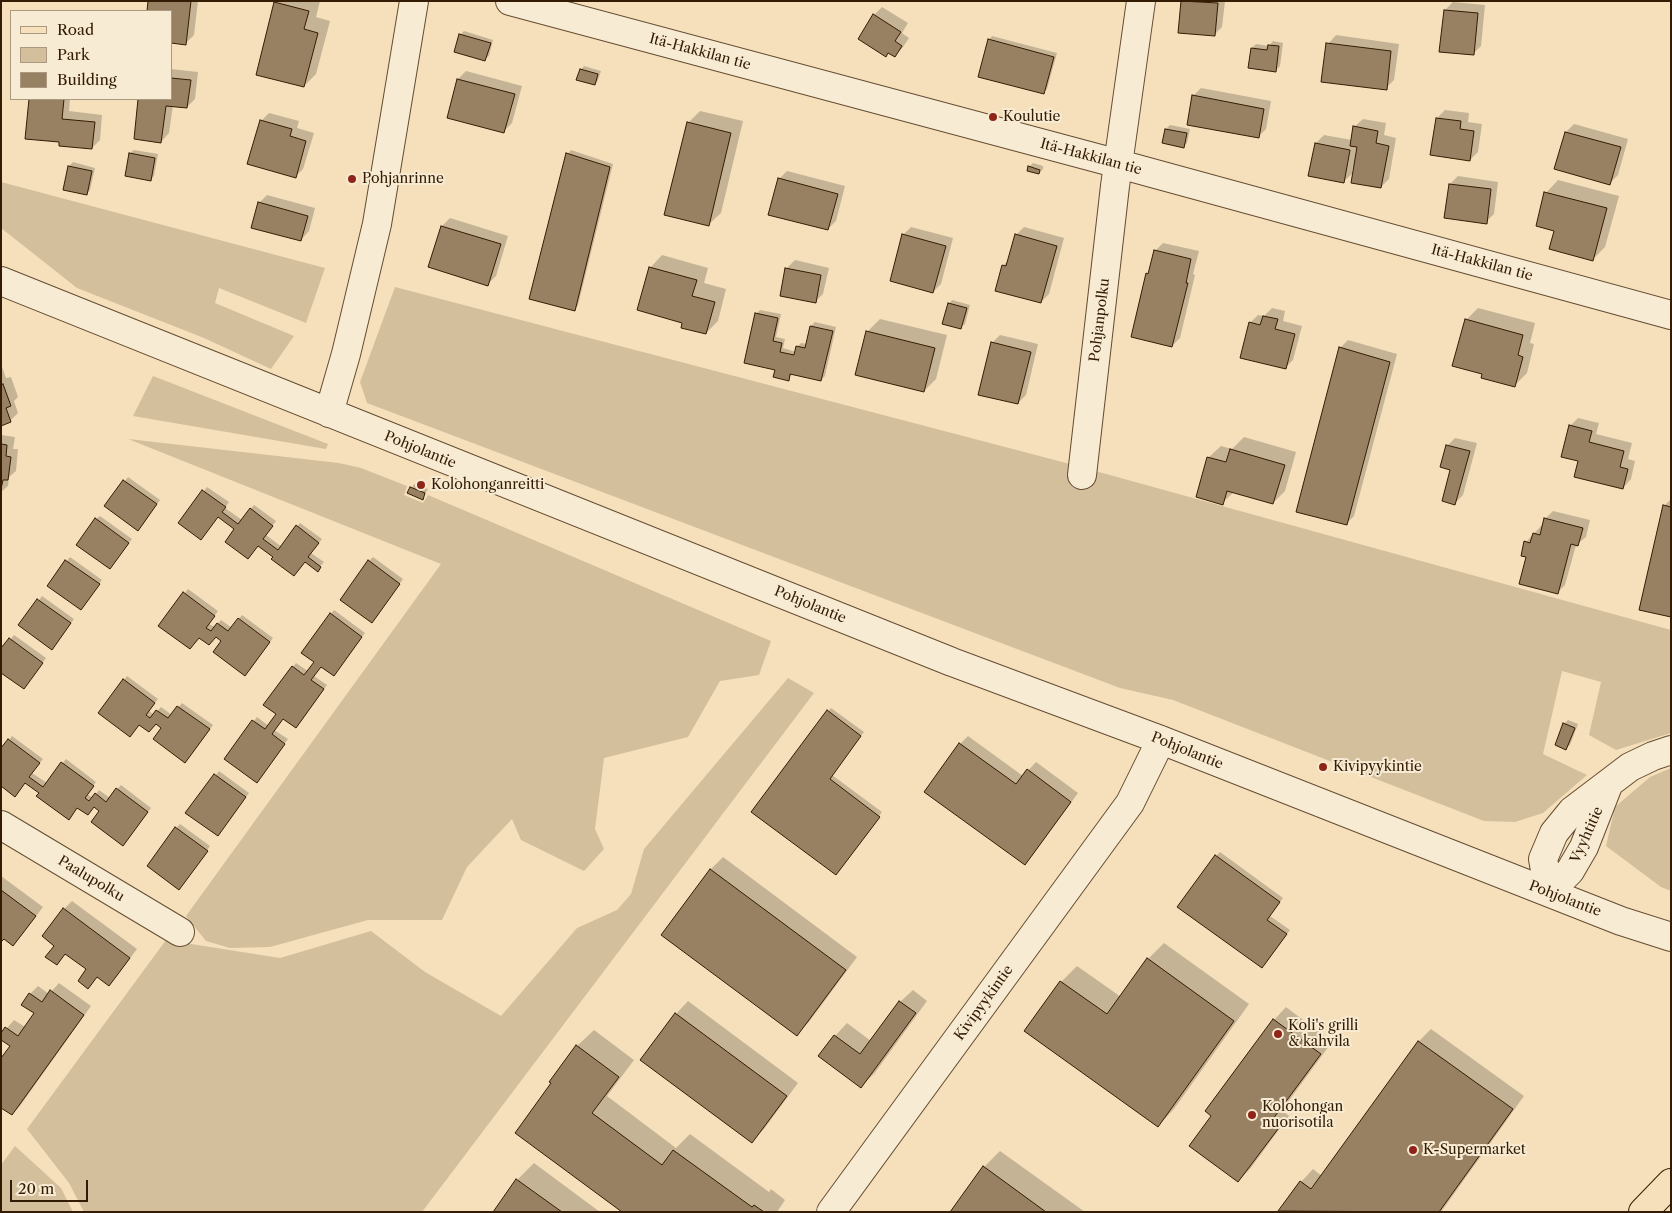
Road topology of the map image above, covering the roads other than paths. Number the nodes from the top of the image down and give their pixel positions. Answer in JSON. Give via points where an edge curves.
{"nodes":[{"id":1,"x":414,"y":1,"type":"edge"},
{"id":2,"x":510,"y":1,"type":"edge"},
{"id":3,"x":1141,"y":1,"type":"edge"},
{"id":4,"x":1119,"y":164,"type":"junction"},
{"id":5,"x":1,"y":282,"type":"edge"},
{"id":6,"x":1671,"y":315,"type":"edge"},
{"id":7,"x":329,"y":412,"type":"junction"},
{"id":8,"x":1082,"y":475,"type":"dead end"},
{"id":9,"x":1161,"y":740,"type":"junction"},
{"id":10,"x":1671,"y":750,"type":"edge"},
{"id":11,"x":1,"y":825,"type":"edge"},
{"id":12,"x":1549,"y":892,"type":"junction"},
{"id":13,"x":1621,"y":921,"type":"junction"},
{"id":14,"x":180,"y":932,"type":"dead end"},
{"id":15,"x":1671,"y":937,"type":"edge"},
{"id":16,"x":1671,"y":951,"type":"edge"},
{"id":17,"x":1671,"y":1183,"type":"edge"},
{"id":18,"x":1671,"y":1207,"type":"edge"},
{"id":19,"x":832,"y":1212,"type":"edge"},
{"id":20,"x":1643,"y":1212,"type":"edge"},
{"id":21,"x":1666,"y":1212,"type":"edge"}],
"edges":[{"from":1,"to":7,"type":"street","via":[[377,224]]},
{"from":2,"to":4,"type":"street","name":"Itä-Hakkilan tie"},
{"from":3,"to":4,"type":"street"},
{"from":4,"to":6,"type":"street","name":"Itä-Hakkilan tie"},
{"from":4,"to":8,"type":"street","name":"Pohjanpolku"},
{"from":5,"to":7,"type":"street","name":"Pohjolantie"},
{"from":7,"to":9,"type":"street","name":"Pohjolantie","via":[[952,662]]},
{"from":9,"to":12,"type":"street","name":"Pohjolantie"},
{"from":9,"to":19,"type":"street","name":"Kivipyykintie","via":[[1130,803]]},
{"from":10,"to":12,"type":"street","name":"Vyyhtitie","via":[[1630,767],[1609,783],[1584,847],[1570,871]]},
{"from":11,"to":14,"type":"street","name":"Paalupolku"},
{"from":12,"to":13,"type":"street","name":"Pohjolantie"},
{"from":13,"to":15,"type":"street","name":"Pohjolantie"},
{"from":13,"to":16,"type":"street","name":"Pohjolantie"},
{"from":17,"to":20,"type":"main road"},
{"from":18,"to":21,"type":"main road"}]}
